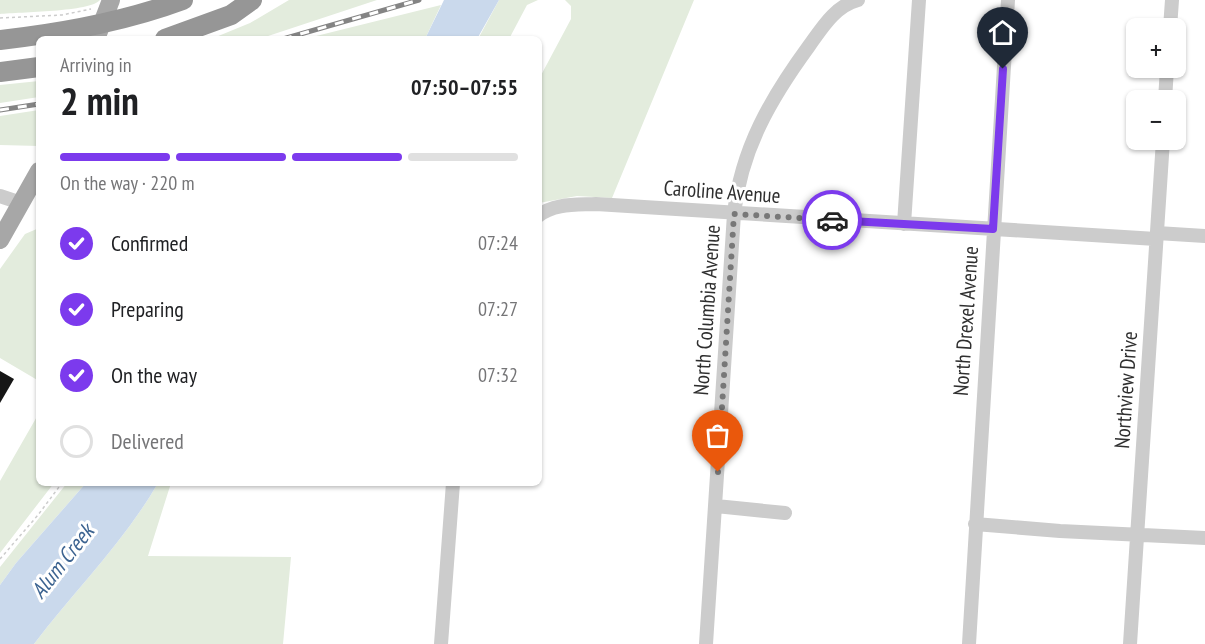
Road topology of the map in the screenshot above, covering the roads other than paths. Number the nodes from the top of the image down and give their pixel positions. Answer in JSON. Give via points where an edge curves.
{"nodes":[{"id":1,"x":111,"y":0,"type":"edge"},
{"id":2,"x":183,"y":0,"type":"edge"},
{"id":3,"x":252,"y":0,"type":"edge"},
{"id":4,"x":858,"y":0,"type":"edge"},
{"id":5,"x":919,"y":0,"type":"edge"},
{"id":6,"x":1008,"y":0,"type":"edge"},
{"id":7,"x":1172,"y":0,"type":"edge"},
{"id":8,"x":1171,"y":18,"type":"edge"},
{"id":9,"x":97,"y":36,"type":"edge"},
{"id":10,"x":173,"y":36,"type":"edge"},
{"id":11,"x":0,"y":40,"type":"edge"},
{"id":12,"x":36,"y":67,"type":"edge"},
{"id":13,"x":0,"y":72,"type":"edge"},
{"id":14,"x":1162,"y":150,"type":"edge"},
{"id":15,"x":36,"y":176,"type":"edge"},
{"id":16,"x":0,"y":196,"type":"edge"},
{"id":17,"x":21,"y":203,"type":"junction"},
{"id":18,"x":542,"y":213,"type":"edge"},
{"id":19,"x":734,"y":214,"type":"junction"},
{"id":20,"x":904,"y":224,"type":"junction"},
{"id":21,"x":993,"y":229,"type":"junction"},
{"id":22,"x":1157,"y":236,"type":"junction"},
{"id":23,"x":1205,"y":236,"type":"edge"},
{"id":24,"x":0,"y":240,"type":"edge"},
{"id":25,"x":453,"y":486,"type":"edge"},
{"id":26,"x":716,"y":506,"type":"junction"},
{"id":27,"x":784,"y":513,"type":"dead end"},
{"id":28,"x":975,"y":524,"type":"junction"},
{"id":29,"x":1138,"y":534,"type":"junction"},
{"id":30,"x":1205,"y":538,"type":"edge"},
{"id":31,"x":441,"y":644,"type":"edge"},
{"id":32,"x":706,"y":644,"type":"edge"},
{"id":33,"x":969,"y":644,"type":"edge"},
{"id":34,"x":1130,"y":644,"type":"edge"}],
"edges":[{"from":1,"to":9,"type":"main road"},
{"from":2,"to":11,"type":"highway","via":[[114,21],[66,23]]},
{"from":3,"to":10,"type":"highway","via":[[231,15]]},
{"from":4,"to":19,"type":"street","name":"North Columbia Avenue","via":[[840,8],[822,28],[761,118],[740,176]]},
{"from":5,"to":20,"type":"street"},
{"from":6,"to":21,"type":"street","name":"North Drexel Avenue"},
{"from":7,"to":8,"type":"street"},
{"from":12,"to":13,"type":"highway"},
{"from":14,"to":22,"type":"street","name":"Northview Drive"},
{"from":15,"to":17,"type":"main road"},
{"from":16,"to":17,"type":"street"},
{"from":17,"to":24,"type":"main road"},
{"from":18,"to":19,"type":"street","name":"Caroline Avenue","via":[[560,206],[596,204]]},
{"from":19,"to":20,"type":"street","name":"Caroline Avenue"},
{"from":19,"to":26,"type":"street","name":"North Columbia Avenue"},
{"from":20,"to":21,"type":"street","name":"Caroline Avenue"},
{"from":21,"to":22,"type":"street","name":"Caroline Avenue"},
{"from":21,"to":28,"type":"street","name":"North Drexel Avenue"},
{"from":22,"to":23,"type":"street","name":"Caroline Avenue"},
{"from":22,"to":29,"type":"street","name":"Northview Drive"},
{"from":25,"to":31,"type":"street"},
{"from":26,"to":27,"type":"street"},
{"from":26,"to":32,"type":"street","name":"North Columbia Avenue"},
{"from":28,"to":29,"type":"street"},
{"from":28,"to":33,"type":"street","name":"North Drexel Avenue"},
{"from":29,"to":30,"type":"street"},
{"from":29,"to":34,"type":"street","name":"Northview Drive"}]}
